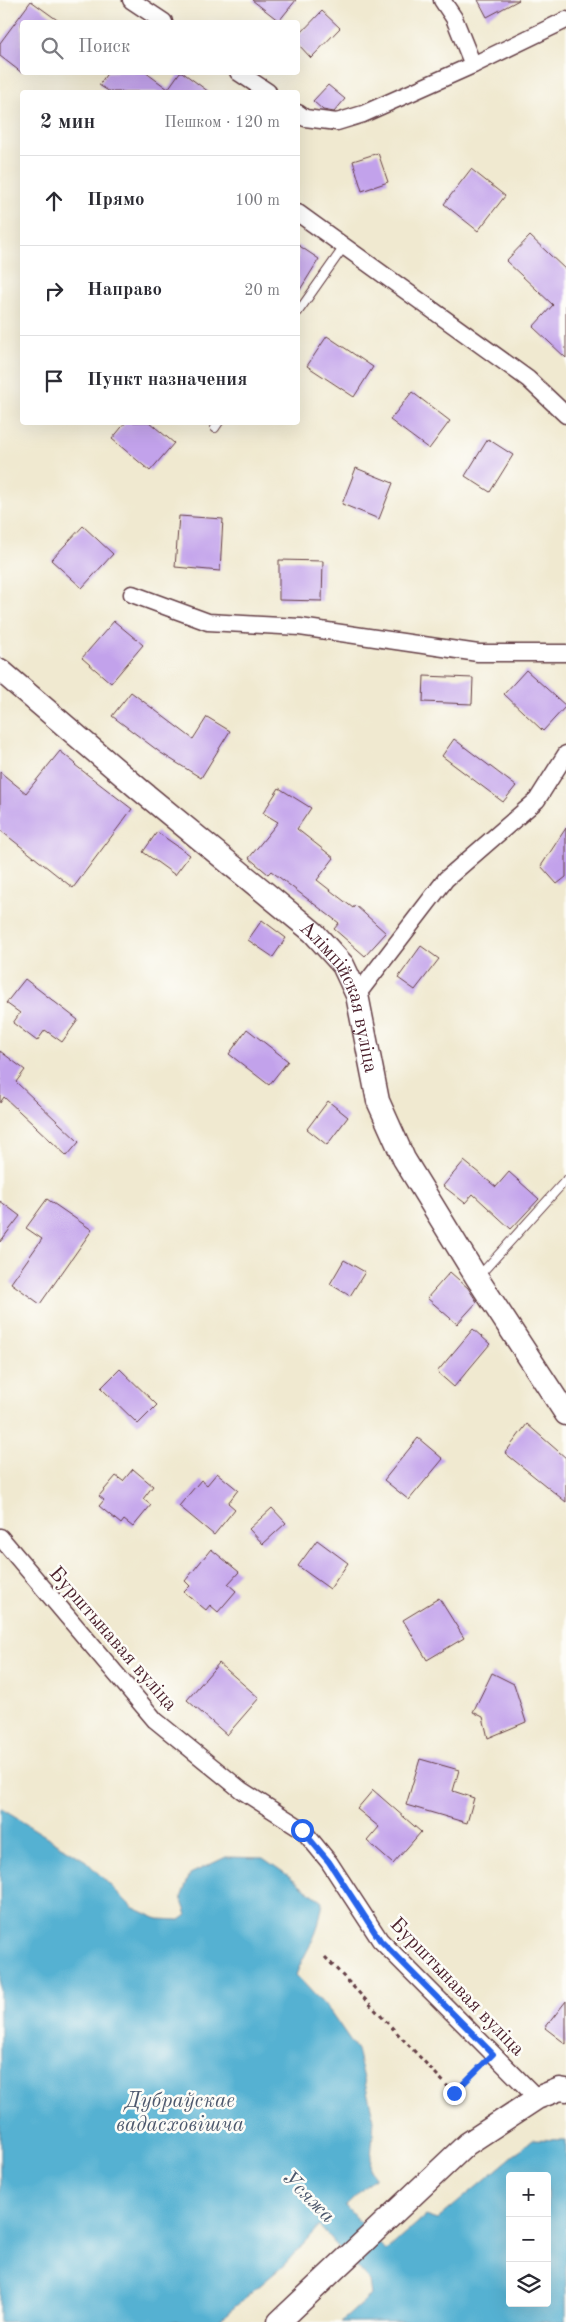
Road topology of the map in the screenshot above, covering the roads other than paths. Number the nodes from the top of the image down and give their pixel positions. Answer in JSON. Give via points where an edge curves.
{"nodes":[{"id":1,"x":130,"y":0,"type":"edge"},
{"id":2,"x":442,"y":0,"type":"edge"},
{"id":3,"x":161,"y":20,"type":"edge"},
{"id":4,"x":566,"y":20,"type":"edge"},
{"id":5,"x":473,"y":65,"type":"junction"},
{"id":6,"x":242,"y":75,"type":"edge"},
{"id":7,"x":265,"y":90,"type":"edge"},
{"id":8,"x":300,"y":114,"type":"edge"},
{"id":9,"x":300,"y":214,"type":"edge"},
{"id":10,"x":341,"y":250,"type":"dead end"},
{"id":11,"x":300,"y":309,"type":"edge"},
{"id":12,"x":566,"y":415,"type":"edge"},
{"id":13,"x":132,"y":594,"type":"dead end"},
{"id":14,"x":566,"y":653,"type":"edge"},
{"id":15,"x":0,"y":670,"type":"edge"},
{"id":16,"x":566,"y":754,"type":"edge"},
{"id":17,"x":357,"y":996,"type":"junction"},
{"id":18,"x":566,"y":1180,"type":"edge"},
{"id":19,"x":477,"y":1278,"type":"junction"},
{"id":20,"x":566,"y":1414,"type":"edge"},
{"id":21,"x":0,"y":1538,"type":"edge"},
{"id":22,"x":566,"y":2090,"type":"edge"},
{"id":23,"x":538,"y":2098,"type":"junction"},
{"id":24,"x":279,"y":2322,"type":"edge"}],
"edges":[{"from":1,"to":3,"type":"street"},
{"from":2,"to":5,"type":"street","via":[[454,18]]},
{"from":4,"to":5,"type":"street"},
{"from":5,"to":8,"type":"street","via":[[363,114],[337,122]]},
{"from":6,"to":7,"type":"street"},
{"from":9,"to":12,"type":"street","via":[[528,379]]},
{"from":10,"to":11,"type":"lane"},
{"from":13,"to":14,"type":"street","via":[[208,622],[300,627],[478,653]]},
{"from":15,"to":17,"type":"street","name":"Алімпійская вуліца","via":[[313,932],[343,966]]},
{"from":16,"to":17,"type":"street","via":[[537,800],[446,879]]},
{"from":17,"to":19,"type":"street","name":"Алімпійская вуліца","via":[[378,1101],[404,1159]]},
{"from":18,"to":19,"type":"lane"},
{"from":19,"to":20,"type":"street","name":"Алімпійская вуліца"},
{"from":21,"to":23,"type":"street","name":"Бурштынавая вуліца","via":[[155,1720],[241,1790],[302,1830],[329,1862],[380,1940]]},
{"from":22,"to":23,"type":"street","via":[[560,2089]]},
{"from":23,"to":24,"type":"street","via":[[466,2144]]}]}
